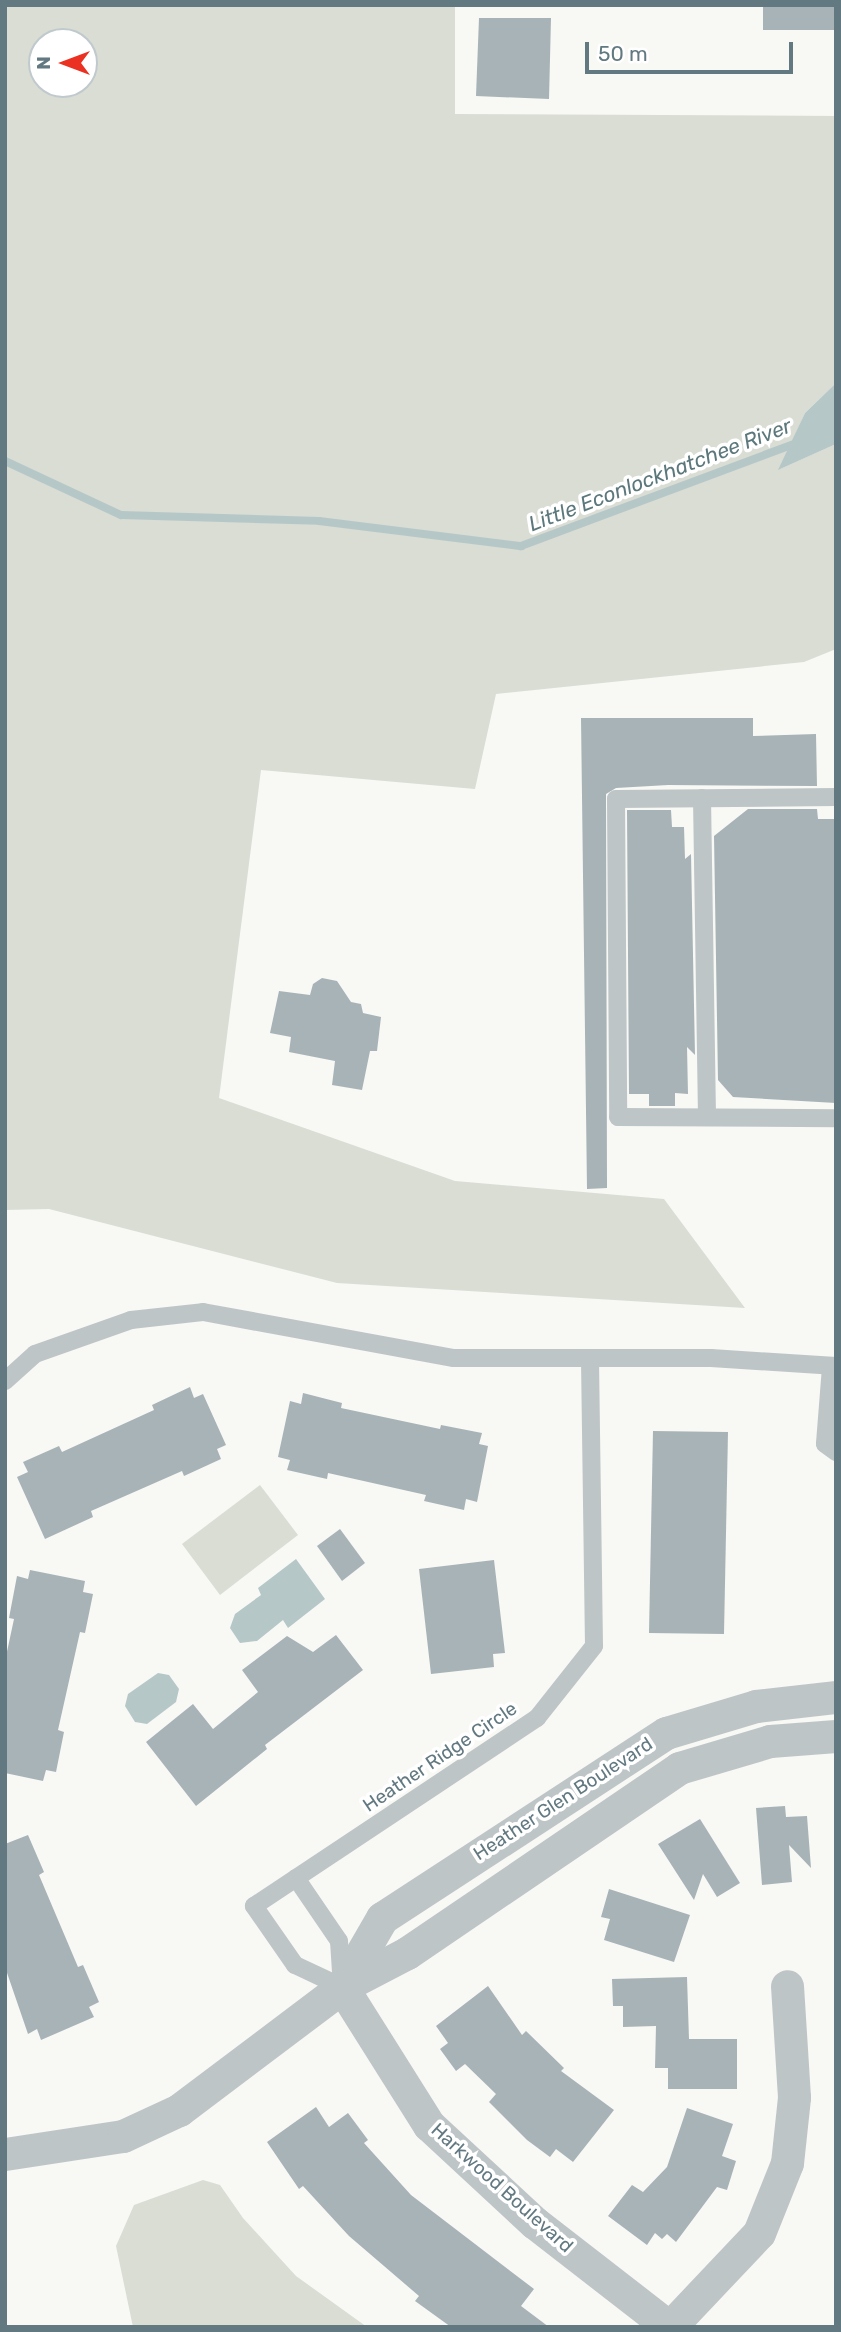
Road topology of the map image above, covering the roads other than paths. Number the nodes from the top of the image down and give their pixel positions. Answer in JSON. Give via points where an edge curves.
{"nodes":[{"id":1,"x":836,"y":797,"type":"edge"},
{"id":2,"x":702,"y":798,"type":"junction"},
{"id":3,"x":708,"y":1117,"type":"junction"},
{"id":4,"x":836,"y":1118,"type":"edge"},
{"id":5,"x":590,"y":1359,"type":"junction"},
{"id":6,"x":834,"y":1367,"type":"edge"},
{"id":7,"x":5,"y":1381,"type":"edge"},
{"id":8,"x":836,"y":1452,"type":"edge"},
{"id":9,"x":836,"y":1697,"type":"edge"},
{"id":10,"x":836,"y":1736,"type":"edge"},
{"id":11,"x":296,"y":1878,"type":"junction"},
{"id":12,"x":787,"y":1986,"type":"dead end"},
{"id":13,"x":342,"y":1987,"type":"junction"},
{"id":14,"x":5,"y":2154,"type":"edge"},
{"id":15,"x":669,"y":2327,"type":"edge"}],
"edges":[{"from":1,"to":2,"type":"lane"},
{"from":2,"to":3,"type":"lane"},
{"from":2,"to":3,"type":"lane","via":[[616,799],[618,1117]]},
{"from":3,"to":4,"type":"lane"},
{"from":5,"to":6,"type":"lane","via":[[711,1358]]},
{"from":5,"to":7,"type":"lane","via":[[454,1357],[204,1312],[131,1320],[35,1354]]},
{"from":5,"to":11,"type":"lane","name":"Heather Ridge Circle","via":[[594,1646],[537,1718]]},
{"from":6,"to":8,"type":"lane","via":[[825,1444]]},
{"from":9,"to":13,"type":"street","name":"Heather Glen Boulevard","via":[[756,1706],[666,1733],[383,1918]]},
{"from":10,"to":13,"type":"street","name":"Heather Glen Boulevard","via":[[770,1741],[679,1768],[407,1953]]},
{"from":11,"to":13,"type":"lane","via":[[339,1941]]},
{"from":11,"to":13,"type":"lane","name":"Heather Ridge Circle","via":[[254,1906],[295,1965]]},
{"from":12,"to":15,"type":"street","via":[[794,2097],[787,2164],[760,2233]]},
{"from":13,"to":14,"type":"street","name":"Heather Glen Boulevard","via":[[179,2110],[123,2136]]},
{"from":13,"to":15,"type":"street","name":"Harkwood Boulevard","via":[[429,2125],[535,2223]]}]}
